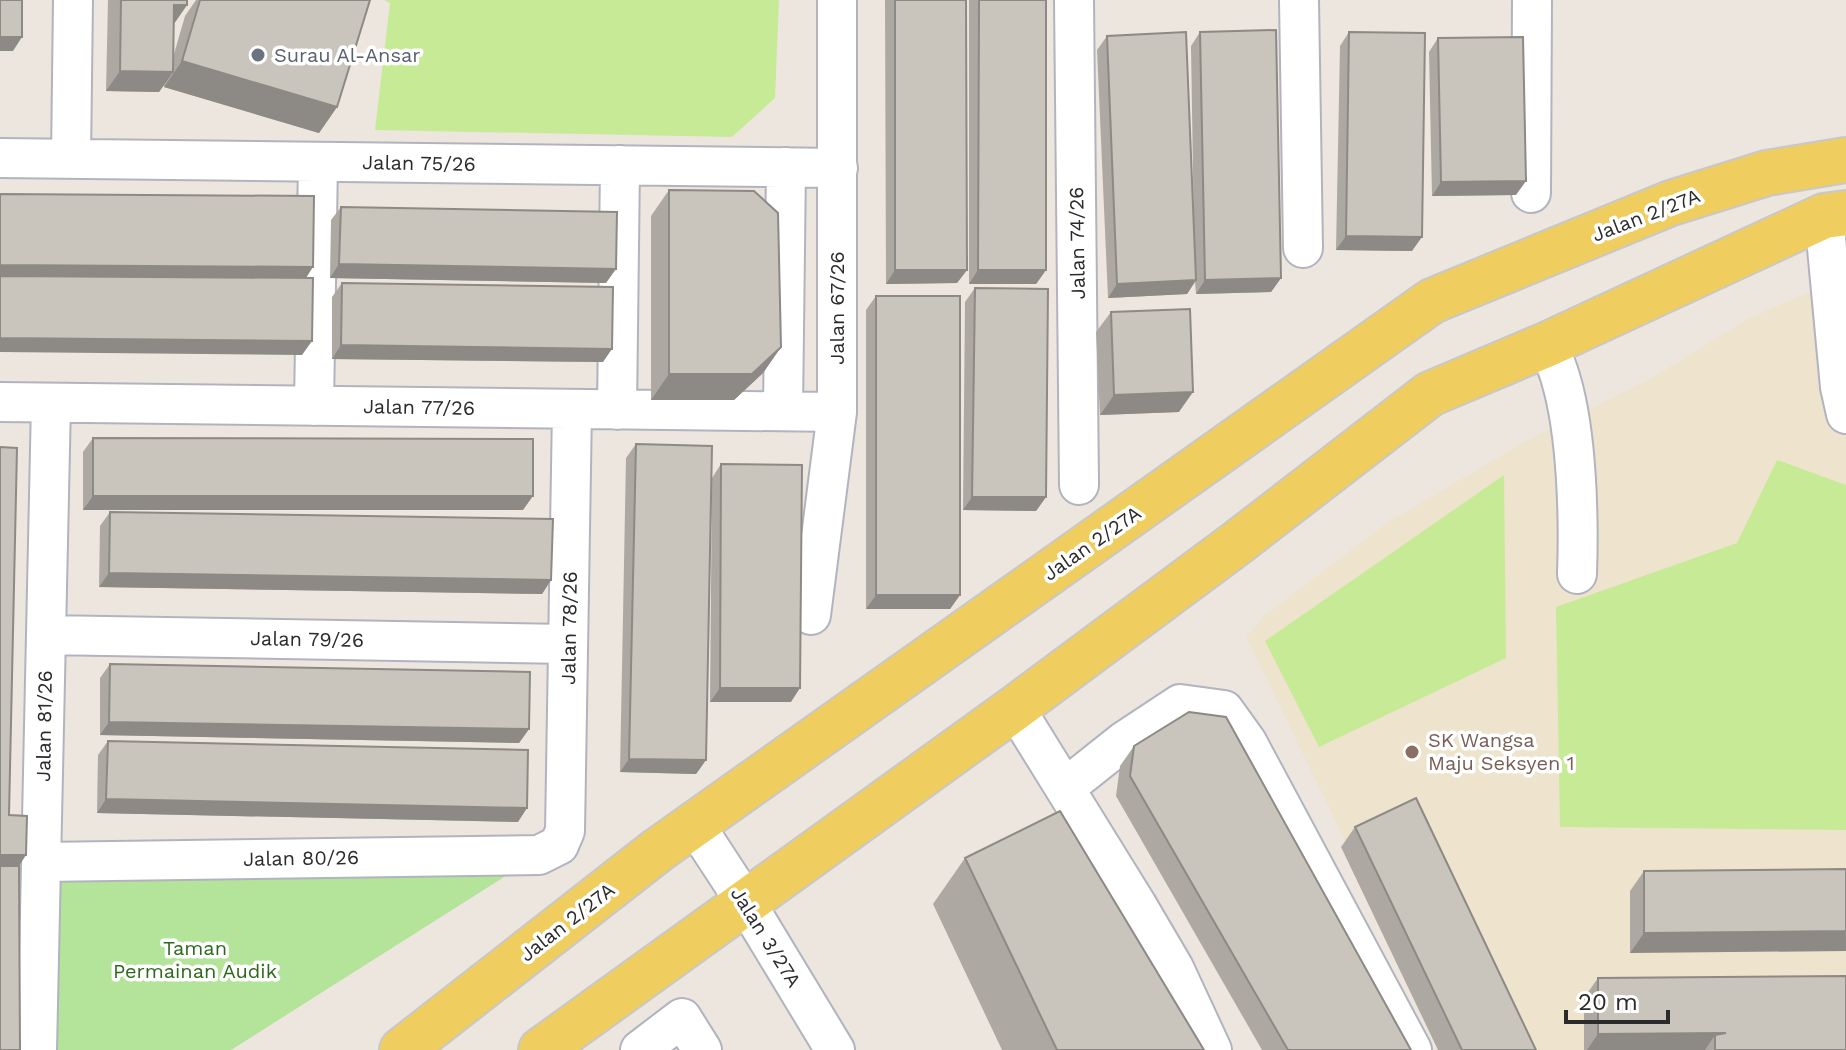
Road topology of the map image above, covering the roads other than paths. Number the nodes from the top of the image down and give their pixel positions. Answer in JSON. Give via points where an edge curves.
{"nodes":[{"id":1,"x":73,"y":0,"type":"edge"},
{"id":2,"x":837,"y":0,"type":"edge"},
{"id":3,"x":1074,"y":0,"type":"edge"},
{"id":4,"x":1299,"y":0,"type":"edge"},
{"id":5,"x":1532,"y":0,"type":"edge"},
{"id":6,"x":0,"y":158,"type":"edge"},
{"id":7,"x":71,"y":159,"type":"junction"},
{"id":8,"x":1846,"y":160,"type":"edge"},
{"id":9,"x":318,"y":162,"type":"junction"},
{"id":10,"x":620,"y":165,"type":"junction"},
{"id":11,"x":786,"y":167,"type":"junction"},
{"id":12,"x":838,"y":168,"type":"junction"},
{"id":13,"x":1531,"y":193,"type":"dead end"},
{"id":14,"x":1835,"y":215,"type":"edge"},
{"id":15,"x":1303,"y":248,"type":"dead end"},
{"id":16,"x":1555,"y":361,"type":"junction"},
{"id":17,"x":0,"y":402,"type":"edge"},
{"id":18,"x":51,"y":403,"type":"junction"},
{"id":19,"x":314,"y":406,"type":"junction"},
{"id":20,"x":572,"y":409,"type":"junction"},
{"id":21,"x":617,"y":410,"type":"junction"},
{"id":22,"x":783,"y":411,"type":"junction"},
{"id":23,"x":837,"y":412,"type":"junction"},
{"id":24,"x":1846,"y":414,"type":"edge"},
{"id":25,"x":1079,"y":485,"type":"dead end"},
{"id":26,"x":1577,"y":574,"type":"dead end"},
{"id":27,"x":811,"y":615,"type":"dead end"},
{"id":28,"x":46,"y":635,"type":"junction"},
{"id":29,"x":568,"y":644,"type":"junction"},
{"id":30,"x":1015,"y":708,"type":"junction"},
{"id":31,"x":1065,"y":788,"type":"junction"},
{"id":32,"x":701,"y":835,"type":"junction"},
{"id":33,"x":559,"y":845,"type":"joint"},
{"id":34,"x":41,"y":862,"type":"junction"},
{"id":35,"x":746,"y":903,"type":"junction"},
{"id":36,"x":37,"y":1050,"type":"edge"},
{"id":37,"x":402,"y":1050,"type":"edge"},
{"id":38,"x":541,"y":1050,"type":"edge"},
{"id":39,"x":640,"y":1050,"type":"edge"},
{"id":40,"x":702,"y":1050,"type":"edge"},
{"id":41,"x":835,"y":1050,"type":"edge"},
{"id":42,"x":1212,"y":1050,"type":"edge"},
{"id":43,"x":1412,"y":1050,"type":"edge"}],
"edges":[{"from":1,"to":7,"type":"street"},
{"from":2,"to":12,"type":"street","name":"Jalan 67/26"},
{"from":3,"to":25,"type":"street","name":"Jalan 74/26"},
{"from":4,"to":15,"type":"street"},
{"from":5,"to":13,"type":"street"},
{"from":6,"to":7,"type":"street","name":"Jalan 75/26"},
{"from":7,"to":9,"type":"street","name":"Jalan 75/26"},
{"from":8,"to":32,"type":"main road","name":"Jalan 2/27A","via":[[1767,173],[1671,203],[1432,301]]},
{"from":9,"to":10,"type":"street","name":"Jalan 75/26"},
{"from":9,"to":19,"type":"street"},
{"from":10,"to":11,"type":"street","name":"Jalan 75/26"},
{"from":10,"to":21,"type":"street"},
{"from":11,"to":12,"type":"street","name":"Jalan 75/26"},
{"from":11,"to":22,"type":"street"},
{"from":12,"to":23,"type":"street","name":"Jalan 67/26"},
{"from":14,"to":16,"type":"main road"},
{"from":14,"to":24,"type":"street","via":[[1840,387]]},
{"from":16,"to":26,"type":"street","via":[[1570,422]]},
{"from":16,"to":30,"type":"main road","via":[[1430,394]]},
{"from":17,"to":18,"type":"street","name":"Jalan 77/26"},
{"from":18,"to":19,"type":"street","name":"Jalan 77/26"},
{"from":18,"to":28,"type":"street","name":"Jalan 81/26"},
{"from":19,"to":20,"type":"street","name":"Jalan 77/26"},
{"from":20,"to":21,"type":"street","name":"Jalan 77/26"},
{"from":20,"to":29,"type":"street","name":"Jalan 78/26"},
{"from":21,"to":22,"type":"street","name":"Jalan 77/26"},
{"from":22,"to":23,"type":"street","name":"Jalan 77/26"},
{"from":23,"to":27,"type":"street","name":"Jalan 67/26"},
{"from":28,"to":29,"type":"street","name":"Jalan 79/26"},
{"from":28,"to":34,"type":"street","name":"Jalan 81/26"},
{"from":29,"to":33,"type":"street","name":"Jalan 78/26","via":[[565,831]]},
{"from":30,"to":31,"type":"street"},
{"from":30,"to":35,"type":"main road"},
{"from":31,"to":42,"type":"street","via":[[1174,968]]},
{"from":31,"to":43,"type":"street","via":[[1180,704],[1224,710],[1247,742]]},
{"from":32,"to":35,"type":"street","name":"Jalan 3/27A"},
{"from":32,"to":37,"type":"main road","name":"Jalan 2/27A","via":[[658,850]]},
{"from":33,"to":34,"type":"street","name":"Jalan 80/26","via":[[539,855]]},
{"from":34,"to":36,"type":"street","name":"Jalan 81/26"},
{"from":35,"to":38,"type":"main road"},
{"from":35,"to":41,"type":"street","name":"Jalan 3/27A"},
{"from":39,"to":40,"type":"street","via":[[682,1018]]}]}
